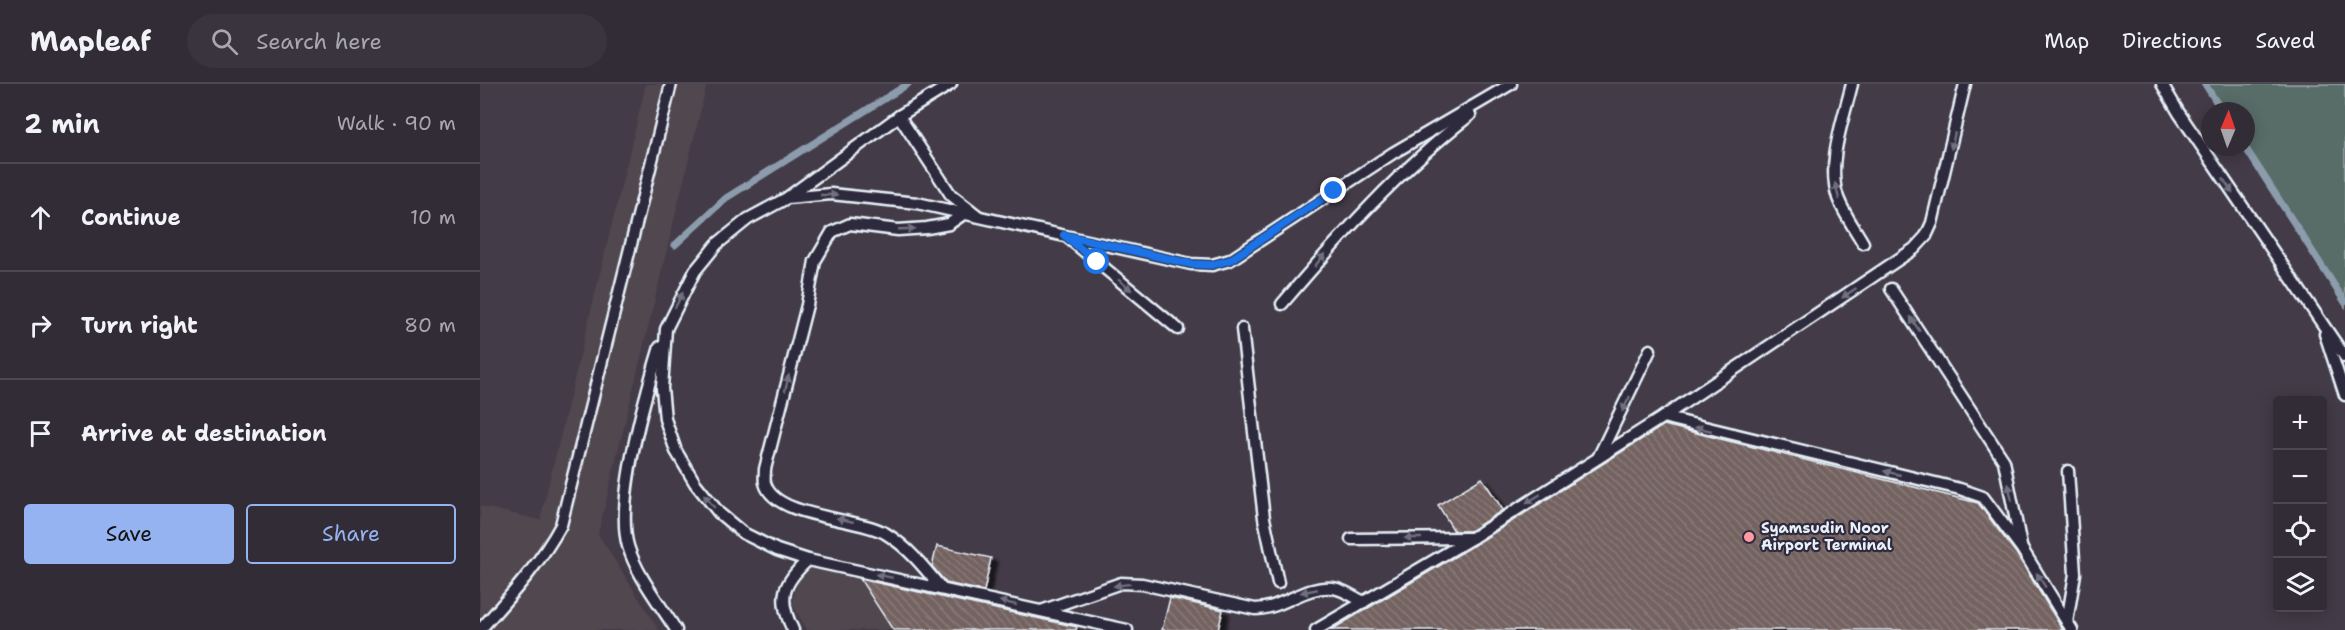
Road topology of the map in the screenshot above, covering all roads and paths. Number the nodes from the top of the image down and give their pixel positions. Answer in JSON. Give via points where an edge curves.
{"nodes":[{"id":1,"x":671,"y":84,"type":"edge"},
{"id":2,"x":951,"y":84,"type":"edge"},
{"id":3,"x":1511,"y":84,"type":"edge"},
{"id":4,"x":1852,"y":84,"type":"edge"},
{"id":5,"x":1965,"y":84,"type":"edge"},
{"id":6,"x":2162,"y":84,"type":"edge"},
{"id":7,"x":1498,"y":93,"type":"junction"},
{"id":8,"x":899,"y":116,"type":"junction"},
{"id":9,"x":787,"y":198,"type":"junction"},
{"id":10,"x":962,"y":215,"type":"junction"},
{"id":11,"x":980,"y":218,"type":"junction"},
{"id":12,"x":1064,"y":235,"type":"junction"},
{"id":13,"x":1863,"y":243,"type":"dead end"},
{"id":14,"x":1891,"y":289,"type":"dead end"},
{"id":15,"x":1282,"y":304,"type":"dead end"},
{"id":16,"x":2321,"y":323,"type":"junction"},
{"id":17,"x":666,"y":329,"type":"junction"},
{"id":18,"x":1178,"y":329,"type":"dead end"},
{"id":19,"x":1242,"y":329,"type":"dead end"},
{"id":20,"x":1650,"y":350,"type":"dead end"},
{"id":21,"x":2345,"y":357,"type":"edge"},
{"id":22,"x":2345,"y":395,"type":"edge"},
{"id":23,"x":1663,"y":417,"type":"junction"},
{"id":24,"x":1598,"y":458,"type":"junction"},
{"id":25,"x":2068,"y":471,"type":"dead end"},
{"id":26,"x":1472,"y":538,"type":"junction"},
{"id":27,"x":1351,"y":539,"type":"dead end"},
{"id":28,"x":2022,"y":549,"type":"junction"},
{"id":29,"x":808,"y":560,"type":"junction"},
{"id":30,"x":1278,"y":583,"type":"dead end"},
{"id":31,"x":942,"y":588,"type":"junction"},
{"id":32,"x":1364,"y":602,"type":"junction"},
{"id":33,"x":1041,"y":611,"type":"junction"},
{"id":34,"x":2069,"y":626,"type":"edge"},
{"id":35,"x":480,"y":630,"type":"edge"},
{"id":36,"x":676,"y":630,"type":"edge"},
{"id":37,"x":793,"y":630,"type":"edge"},
{"id":38,"x":1127,"y":630,"type":"edge"},
{"id":39,"x":1316,"y":630,"type":"edge"}],
"edges":[{"from":1,"to":35,"type":"lane","via":[[561,525],[518,587]]},
{"from":2,"to":8,"type":"lane"},
{"from":3,"to":7,"type":"lane"},
{"from":13,"to":4,"type":"lane","one_way":true,"via":[[1838,198],[1834,178]]},
{"from":5,"to":23,"type":"lane","one_way":true,"via":[[1926,236],[1914,249]]},
{"from":6,"to":16,"type":"lane","one_way":true},
{"from":7,"to":12,"type":"lane","via":[[1393,153],[1230,260],[1212,265],[1191,264]]},
{"from":15,"to":7,"type":"lane","one_way":true,"via":[[1421,153]]},
{"from":8,"to":9,"type":"lane"},
{"from":8,"to":11,"type":"lane","via":[[951,195]]},
{"from":9,"to":10,"type":"lane","one_way":true,"via":[[831,194],[916,203]]},
{"from":17,"to":9,"type":"lane","one_way":true,"via":[[695,270],[717,244],[748,219]]},
{"from":10,"to":11,"type":"lane"},
{"from":31,"to":10,"type":"lane","one_way":true,"via":[[908,549],[885,534],[869,526],[792,508],[775,499],[765,483],[765,469],[815,261],[832,232],[850,224],[898,230],[927,228],[949,224]]},
{"from":11,"to":12,"type":"lane"},
{"from":12,"to":18,"type":"lane","one_way":true},
{"from":28,"to":14,"type":"lane","one_way":true,"via":[[2004,461]]},
{"from":16,"to":21,"type":"lane"},
{"from":16,"to":22,"type":"lane"},
{"from":29,"to":17,"type":"lane","one_way":true,"via":[[743,533],[719,513],[694,483],[676,451],[665,419],[662,388]]},
{"from":17,"to":36,"type":"lane","via":[[647,389],[624,514],[628,546]]},
{"from":19,"to":30,"type":"lane","via":[[1264,518]]},
{"from":20,"to":24,"type":"lane","one_way":true},
{"from":23,"to":24,"type":"lane"},
{"from":28,"to":23,"type":"lane","one_way":true,"via":[[1983,497]]},
{"from":24,"to":26,"type":"lane","one_way":true},
{"from":25,"to":34,"type":"lane","via":[[2075,574]]},
{"from":26,"to":27,"type":"lane","one_way":true},
{"from":26,"to":32,"type":"lane"},
{"from":34,"to":28,"type":"lane","one_way":true},
{"from":31,"to":29,"type":"lane","one_way":true},
{"from":29,"to":37,"type":"lane","via":[[787,582],[784,612]]},
{"from":33,"to":31,"type":"lane","one_way":true},
{"from":32,"to":33,"type":"lane","one_way":true,"via":[[1334,588],[1303,591],[1270,609],[1255,609],[1142,584],[1121,583]]},
{"from":32,"to":39,"type":"lane"},
{"from":33,"to":38,"type":"lane"}]}
